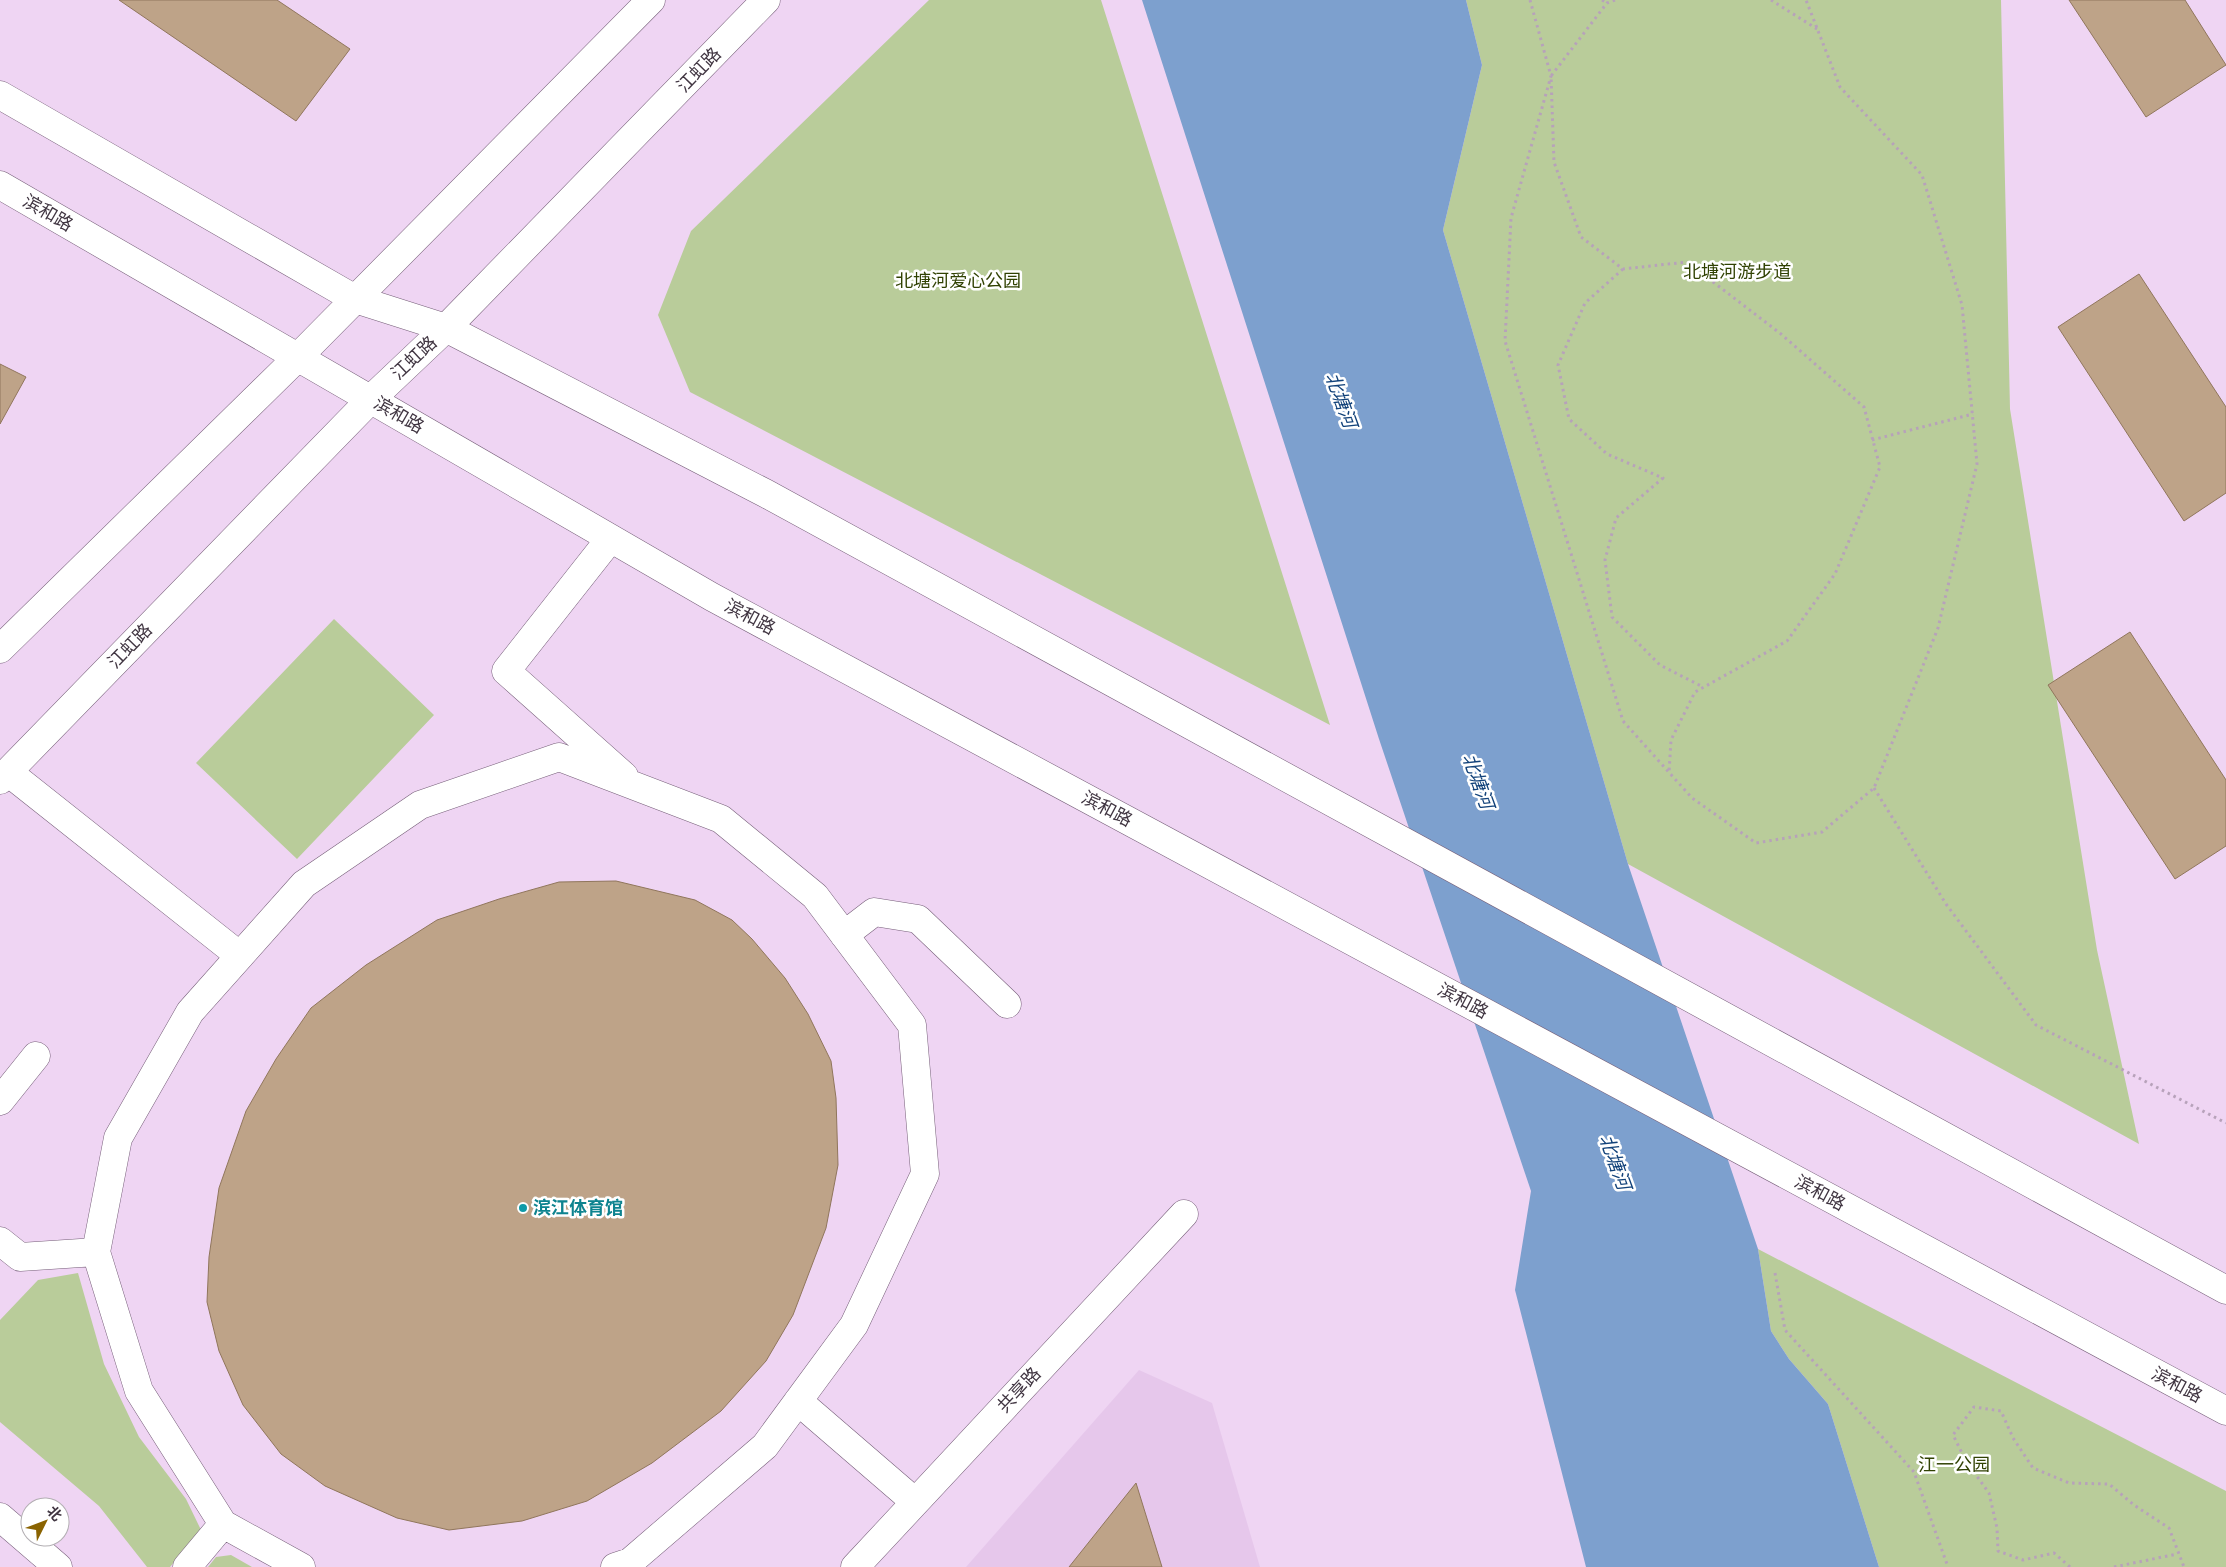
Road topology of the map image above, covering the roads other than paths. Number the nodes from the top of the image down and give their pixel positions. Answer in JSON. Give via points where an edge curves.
{"nodes":[{"id":1,"x":651,"y":0,"type":"edge"},
{"id":2,"x":766,"y":0,"type":"edge"},
{"id":3,"x":0,"y":95,"type":"edge"},
{"id":4,"x":0,"y":185,"type":"edge"},
{"id":5,"x":355,"y":298,"type":"junction"},
{"id":6,"x":446,"y":328,"type":"junction"},
{"id":7,"x":298,"y":357,"type":"junction"},
{"id":8,"x":371,"y":399,"type":"junction"},
{"id":9,"x":610,"y":538,"type":"junction"},
{"id":10,"x":0,"y":649,"type":"edge"},
{"id":11,"x":4,"y":776,"type":"edge"},
{"id":12,"x":637,"y":787,"type":"junction"},
{"id":13,"x":844,"y":935,"type":"junction"},
{"id":14,"x":240,"y":956,"type":"junction"},
{"id":15,"x":1007,"y":1004,"type":"dead end"},
{"id":16,"x":36,"y":1056,"type":"dead end"},
{"id":17,"x":0,"y":1100,"type":"edge"},
{"id":18,"x":1184,"y":1214,"type":"dead end"},
{"id":19,"x":0,"y":1241,"type":"edge"},
{"id":20,"x":96,"y":1252,"type":"junction"},
{"id":21,"x":2226,"y":1290,"type":"edge"},
{"id":22,"x":798,"y":1401,"type":"junction"},
{"id":23,"x":2226,"y":1411,"type":"edge"},
{"id":24,"x":914,"y":1501,"type":"junction"},
{"id":25,"x":0,"y":1517,"type":"edge"},
{"id":26,"x":223,"y":1524,"type":"junction"},
{"id":27,"x":58,"y":1567,"type":"edge"},
{"id":28,"x":188,"y":1567,"type":"edge"},
{"id":29,"x":301,"y":1567,"type":"edge"},
{"id":30,"x":615,"y":1567,"type":"edge"},
{"id":31,"x":854,"y":1567,"type":"edge"}],
"edges":[{"from":1,"to":5,"type":"main road"},
{"from":2,"to":6,"type":"main road","name":"江虹路"},
{"from":3,"to":5,"type":"main road"},
{"from":4,"to":7,"type":"main road","name":"滨和路"},
{"from":5,"to":6,"type":"main road"},
{"from":5,"to":7,"type":"main road"},
{"from":6,"to":8,"type":"main road","name":"江虹路"},
{"from":6,"to":21,"type":"main road","via":[[765,493]]},
{"from":7,"to":8,"type":"main road","name":"滨和路"},
{"from":7,"to":10,"type":"main road"},
{"from":8,"to":9,"type":"main road","name":"滨和路"},
{"from":8,"to":11,"type":"main road","name":"江虹路"},
{"from":9,"to":12,"type":"main road","via":[[506,671]]},
{"from":9,"to":23,"type":"main road","name":"滨和路","via":[[712,597]]},
{"from":11,"to":14,"type":"main road"},
{"from":12,"to":13,"type":"main road","via":[[721,820],[815,896]]},
{"from":12,"to":14,"type":"main road","via":[[559,757],[420,805],[304,884]]},
{"from":13,"to":15,"type":"main road","via":[[874,912],[918,919]]},
{"from":13,"to":22,"type":"main road","via":[[912,1025],[925,1174],[854,1325]]},
{"from":14,"to":20,"type":"main road","via":[[190,1012],[118,1138]]},
{"from":16,"to":17,"type":"main road"},
{"from":18,"to":24,"type":"main road","name":"共享路"},
{"from":19,"to":20,"type":"main road","via":[[20,1257]]},
{"from":20,"to":26,"type":"main road","via":[[139,1391]]},
{"from":22,"to":24,"type":"main road"},
{"from":22,"to":30,"type":"main road","via":[[765,1446],[630,1562]]},
{"from":24,"to":31,"type":"main road","name":"共享路"},
{"from":25,"to":27,"type":"main road"},
{"from":26,"to":28,"type":"main road"},
{"from":26,"to":29,"type":"main road"}]}
